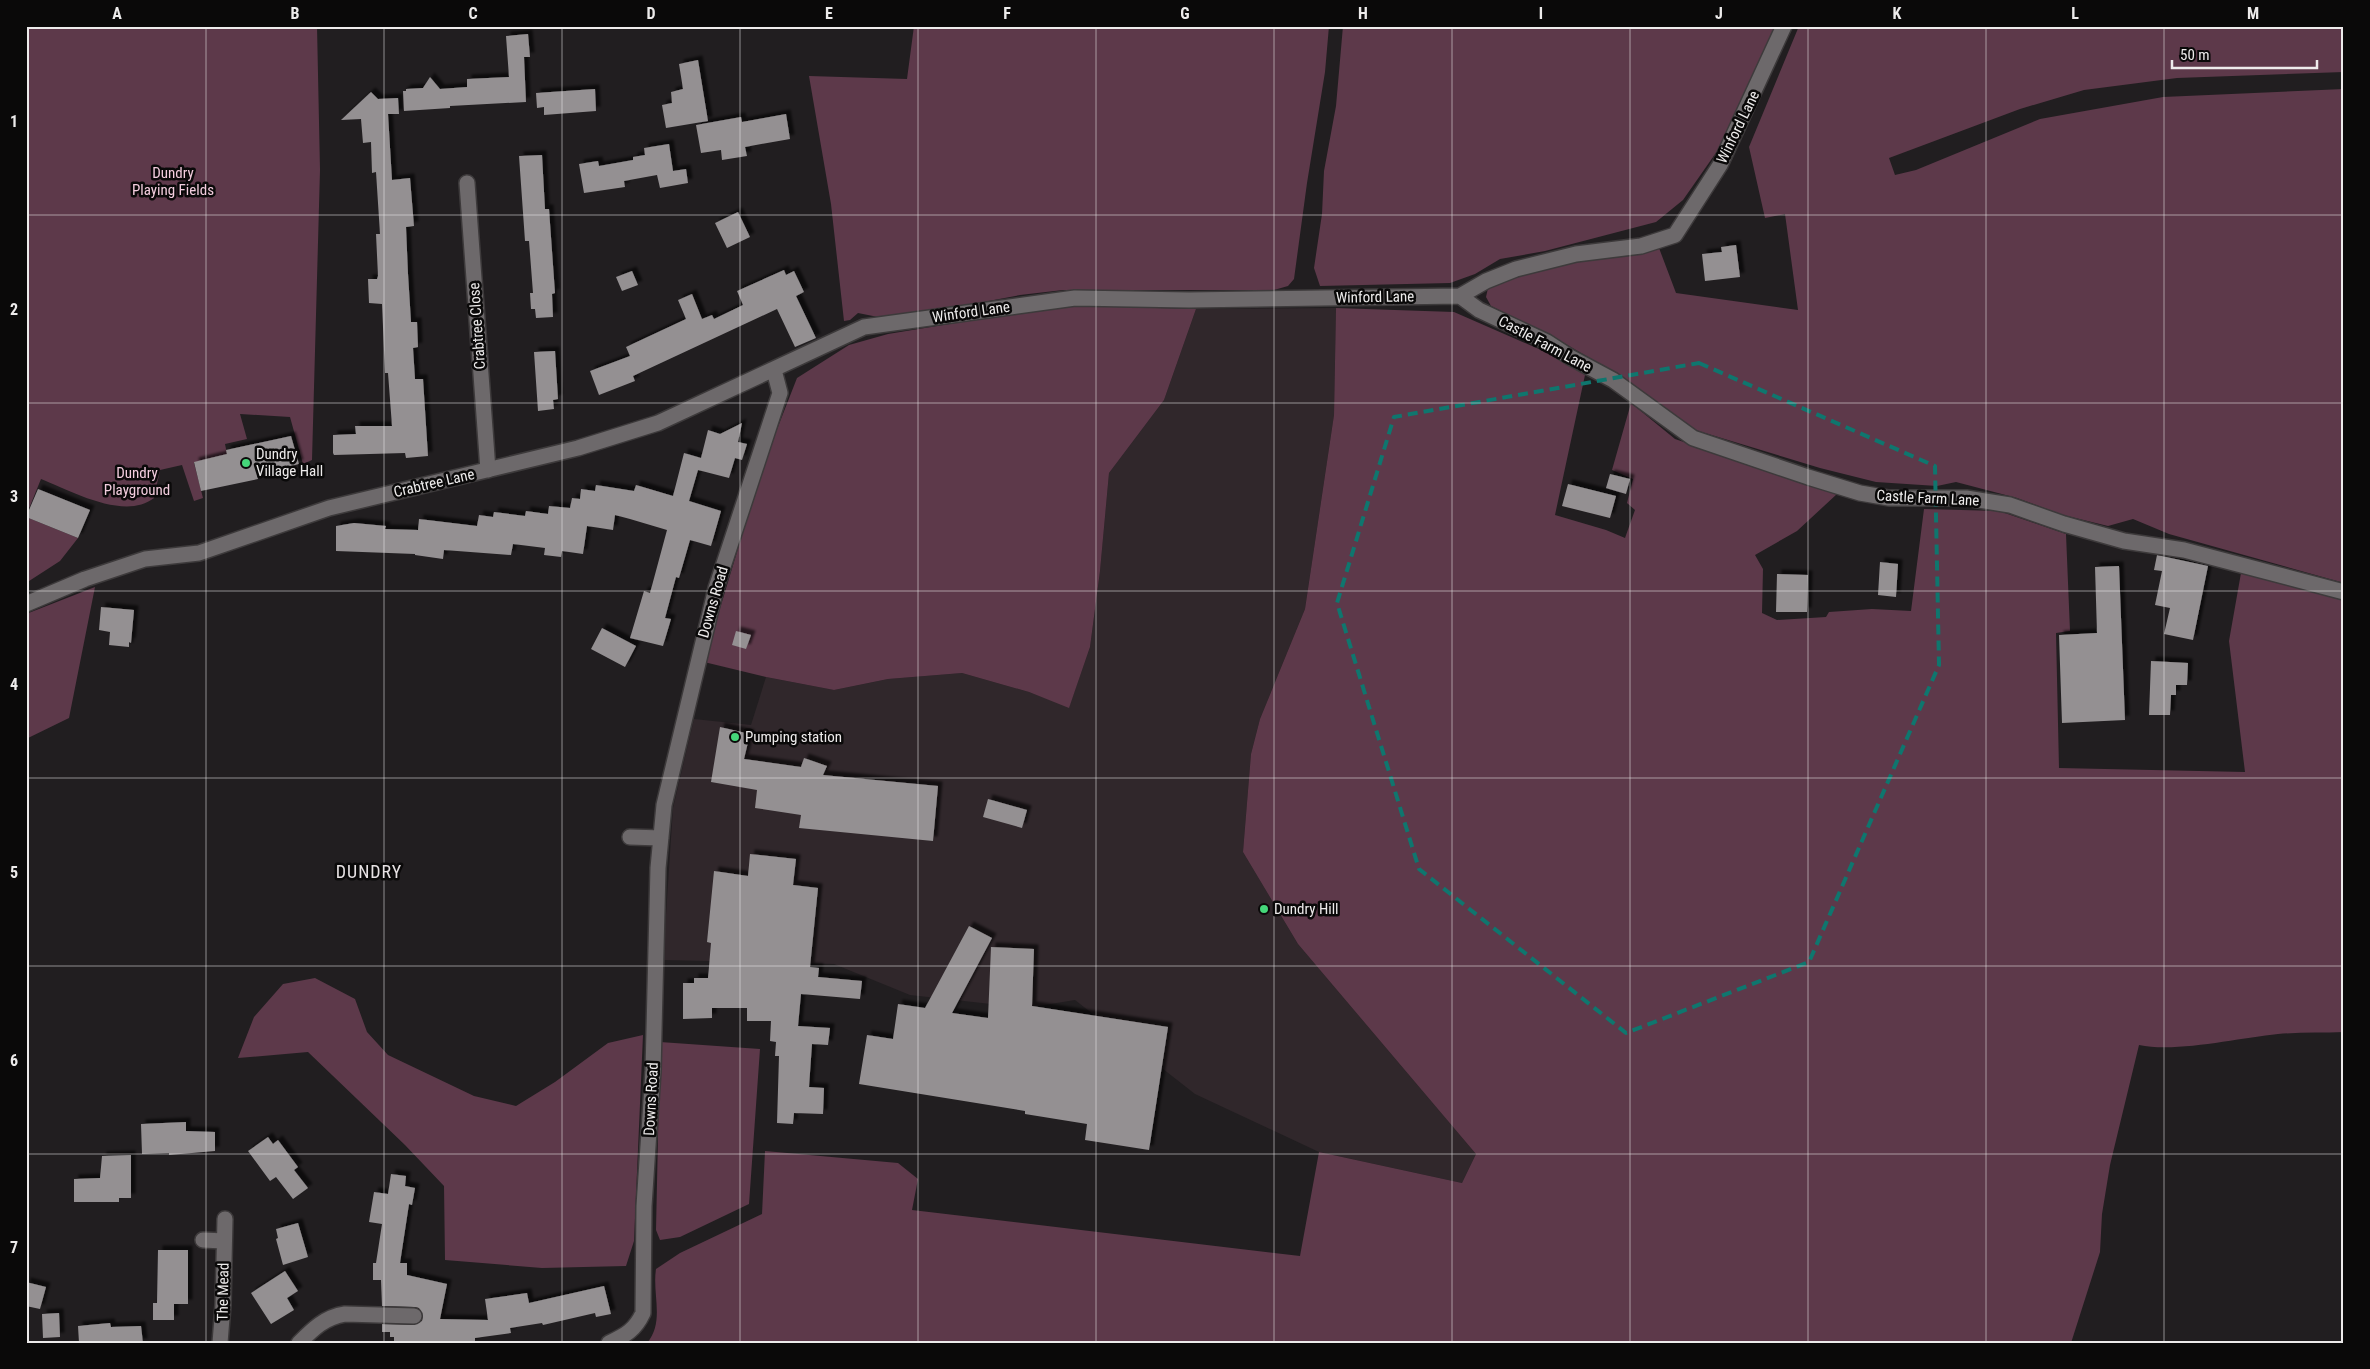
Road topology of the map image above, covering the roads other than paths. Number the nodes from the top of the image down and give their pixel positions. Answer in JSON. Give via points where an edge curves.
{"nodes":[{"id":1,"x":1784,"y":26,"type":"edge"},
{"id":2,"x":467,"y":183,"type":"dead end"},
{"id":3,"x":1460,"y":296,"type":"junction"},
{"id":4,"x":834,"y":341,"type":"joint"},
{"id":5,"x":774,"y":370,"type":"junction"},
{"id":6,"x":488,"y":470,"type":"junction"},
{"id":7,"x":2344,"y":592,"type":"edge"},
{"id":8,"x":26,"y":604,"type":"edge"},
{"id":9,"x":630,"y":837,"type":"dead end"},
{"id":10,"x":661,"y":838,"type":"junction"},
{"id":11,"x":225,"y":1220,"type":"dead end"},
{"id":12,"x":203,"y":1240,"type":"dead end"},
{"id":13,"x":224,"y":1240,"type":"junction"},
{"id":14,"x":414,"y":1316,"type":"dead end"},
{"id":15,"x":220,"y":1343,"type":"edge"},
{"id":16,"x":299,"y":1343,"type":"edge"},
{"id":17,"x":609,"y":1343,"type":"edge"}],
"edges":[{"from":1,"to":3,"type":"street","name":"Winford Lane","via":[[1720,165],[1675,235],[1641,246],[1576,254],[1516,269]]},
{"from":2,"to":6,"type":"street","name":"Crabtree Close"},
{"from":3,"to":4,"type":"street","name":"Winford Lane","via":[[1189,300],[1074,298],[864,327]]},
{"from":3,"to":7,"type":"street","name":"Castle Farm Lane","via":[[1479,310],[1547,342],[1613,380],[1693,438],[1808,477],[1888,498],[1966,498],[2010,504],[2124,541],[2184,550]]},
{"from":4,"to":5,"type":"street","name":"Crabtree Lane"},
{"from":5,"to":6,"type":"street","name":"Crabtree Lane","via":[[658,423],[578,448]]},
{"from":5,"to":10,"type":"street","name":"Downs Road","via":[[780,393],[716,588],[664,806]]},
{"from":6,"to":8,"type":"street","name":"Crabtree Lane","via":[[329,508],[199,553],[145,559]]},
{"from":9,"to":10,"type":"street"},
{"from":10,"to":17,"type":"street","name":"Downs Road","via":[[654,1071],[644,1206],[643,1313],[636,1327]]},
{"from":11,"to":13,"type":"street","name":"The Mead"},
{"from":12,"to":13,"type":"street","name":"The Mead"},
{"from":13,"to":15,"type":"street","name":"The Mead"},
{"from":14,"to":16,"type":"street","via":[[334,1316],[324,1320]]}]}
